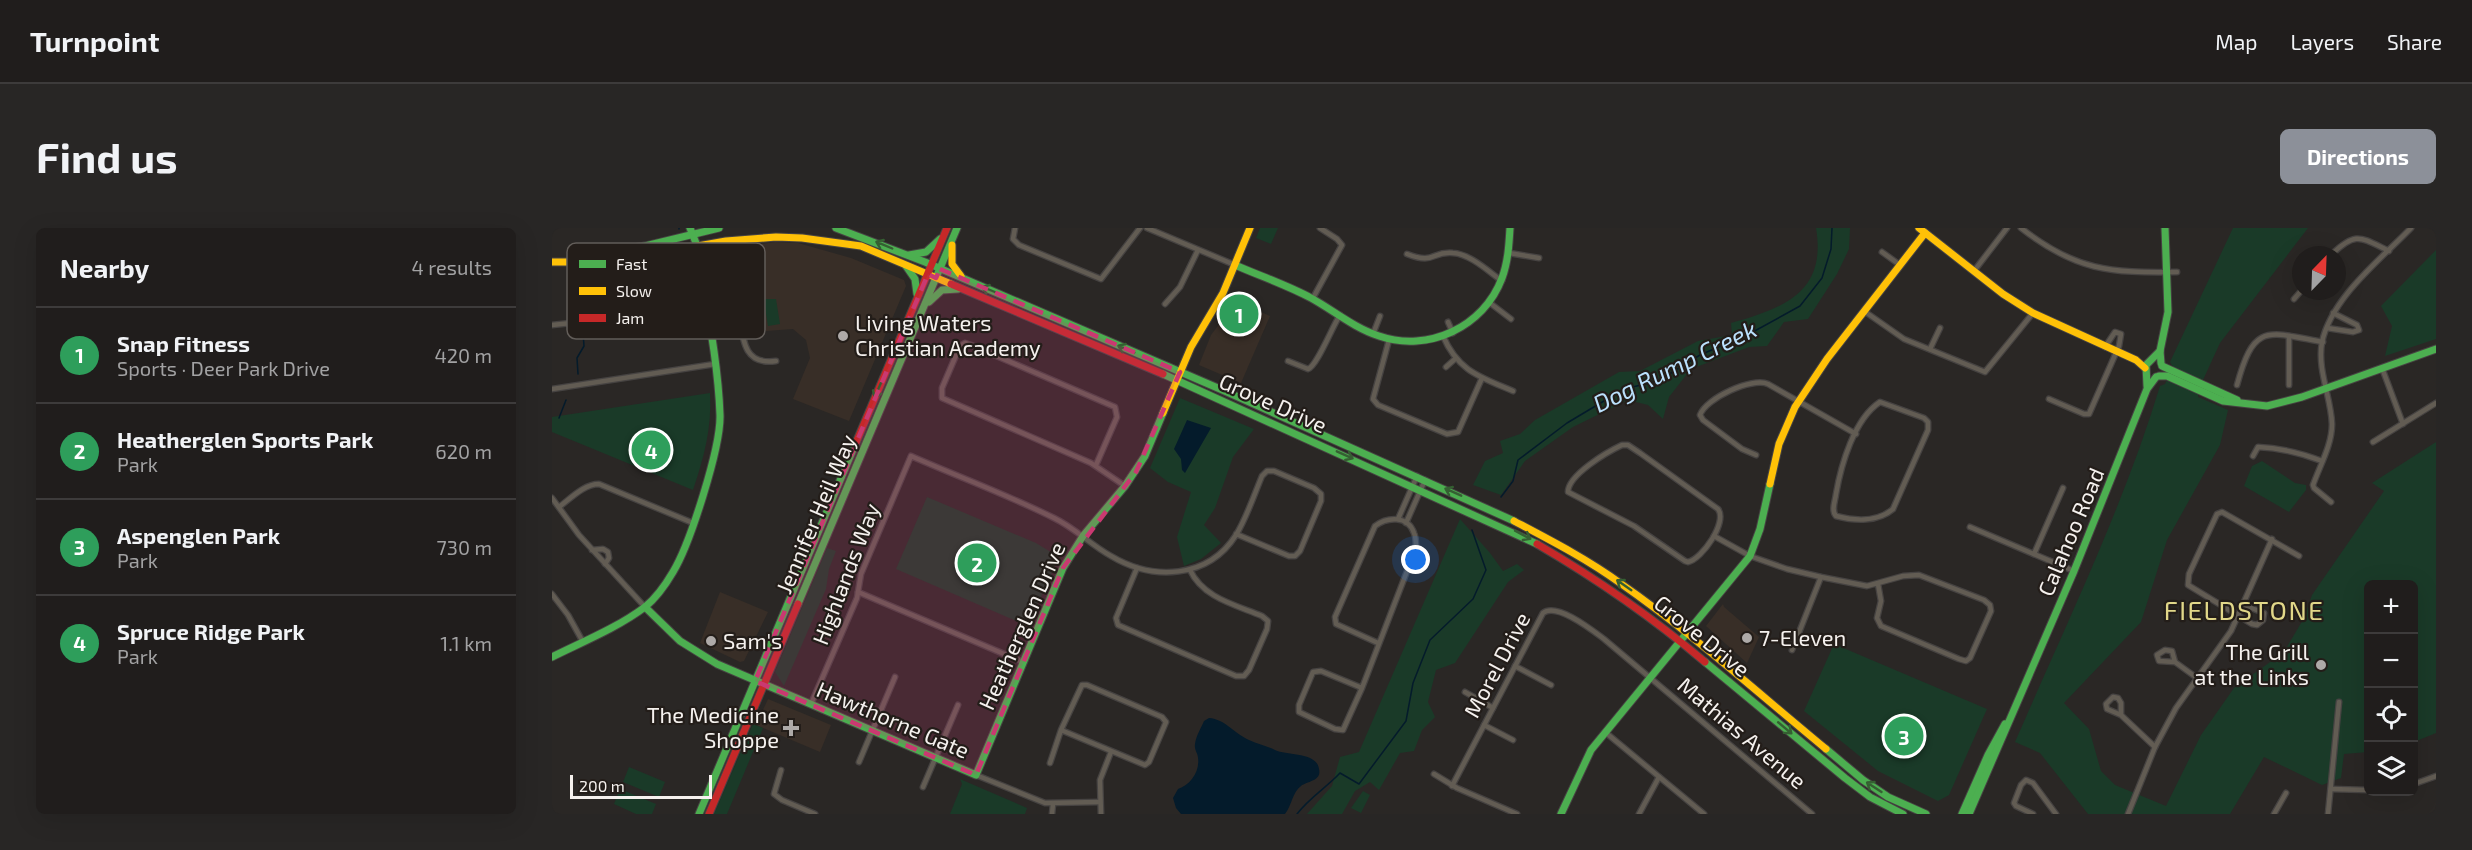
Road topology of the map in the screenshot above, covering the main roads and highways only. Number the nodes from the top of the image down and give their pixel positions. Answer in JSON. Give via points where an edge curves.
{"nodes":[{"id":1,"x":719,"y":228,"type":"edge"},
{"id":2,"x":836,"y":228,"type":"edge"},
{"id":3,"x":957,"y":228,"type":"edge"},
{"id":4,"x":1250,"y":228,"type":"edge"},
{"id":5,"x":1510,"y":228,"type":"edge"},
{"id":6,"x":2166,"y":228,"type":"edge"},
{"id":7,"x":1924,"y":230,"type":"edge"},
{"id":8,"x":694,"y":231,"type":"edge"},
{"id":9,"x":945,"y":232,"type":"edge"},
{"id":10,"x":953,"y":238,"type":"junction"},
{"id":11,"x":655,"y":243,"type":"edge"},
{"id":12,"x":696,"y":243,"type":"joint"},
{"id":13,"x":906,"y":255,"type":"junction"},
{"id":14,"x":567,"y":259,"type":"edge"},
{"id":15,"x":552,"y":262,"type":"edge"},
{"id":16,"x":904,"y":264,"type":"junction"},
{"id":17,"x":931,"y":265,"type":"junction"},
{"id":18,"x":1235,"y":265,"type":"junction"},
{"id":19,"x":940,"y":269,"type":"junction"},
{"id":20,"x":928,"y":274,"type":"junction"},
{"id":21,"x":936,"y":278,"type":"junction"},
{"id":22,"x":965,"y":280,"type":"junction"},
{"id":23,"x":963,"y":289,"type":"junction"},
{"id":24,"x":918,"y":298,"type":"junction"},
{"id":25,"x":923,"y":308,"type":"junction"},
{"id":26,"x":711,"y":339,"type":"edge"},
{"id":27,"x":2436,"y":349,"type":"edge"},
{"id":28,"x":2160,"y":351,"type":"junction"},
{"id":29,"x":2161,"y":365,"type":"junction"},
{"id":30,"x":2148,"y":366,"type":"junction"},
{"id":31,"x":1180,"y":372,"type":"junction"},
{"id":32,"x":2158,"y":376,"type":"junction"},
{"id":33,"x":1177,"y":380,"type":"junction"},
{"id":34,"x":2147,"y":389,"type":"junction"},
{"id":35,"x":2248,"y":405,"type":"junction"},
{"id":36,"x":645,"y":607,"type":"junction"},
{"id":37,"x":1687,"y":634,"type":"junction"},
{"id":38,"x":1681,"y":641,"type":"junction"},
{"id":39,"x":552,"y":657,"type":"edge"},
{"id":40,"x":755,"y":681,"type":"junction"},
{"id":41,"x":764,"y":684,"type":"junction"},
{"id":42,"x":2025,"y":687,"type":"junction"},
{"id":43,"x":976,"y":775,"type":"joint"},
{"id":44,"x":699,"y":814,"type":"edge"},
{"id":45,"x":709,"y":814,"type":"edge"},
{"id":46,"x":1561,"y":814,"type":"edge"},
{"id":47,"x":1903,"y":814,"type":"edge"},
{"id":48,"x":1926,"y":814,"type":"edge"},
{"id":49,"x":1962,"y":814,"type":"edge"},
{"id":50,"x":1969,"y":814,"type":"edge"}],
"edges":[{"from":1,"to":8,"type":"main road","name":"Grove Drive"},
{"from":13,"to":2,"type":"main road","name":"Grove Drive","one_way":true},
{"from":3,"to":10,"type":"main road","name":"Jennifer Heil Way"},
{"from":4,"to":18,"type":"main road","name":"Heatherglen Drive"},
{"from":5,"to":18,"type":"main road","via":[[1502,281],[1490,303],[1453,333],[1418,342],[1389,340],[1373,334],[1313,298]]},
{"from":6,"to":28,"type":"main road","via":[[2168,312]]},
{"from":7,"to":30,"type":"main road","via":[[2033,314]]},
{"from":7,"to":37,"type":"main road","via":[[1808,384],[1779,444],[1750,556]]},
{"from":8,"to":11,"type":"main road","name":"Grove Drive"},
{"from":8,"to":12,"type":"main road"},
{"from":9,"to":13,"type":"main road","via":[[926,252]]},
{"from":9,"to":17,"type":"main road","name":"Jennifer Heil Way"},
{"from":10,"to":19,"type":"main road","name":"Jennifer Heil Way"},
{"from":10,"to":22,"type":"main road","via":[[952,264]]},
{"from":12,"to":16,"type":"main road","name":"Grove Drive","via":[[755,231],[802,231],[852,242]]},
{"from":13,"to":17,"type":"main road","name":"Grove Drive"},
{"from":14,"to":15,"type":"main road","name":"Grove Drive"},
{"from":16,"to":20,"type":"main road","name":"Grove Drive"},
{"from":16,"to":24,"type":"main road","via":[[915,279]]},
{"from":17,"to":19,"type":"main road","name":"Grove Drive"},
{"from":17,"to":20,"type":"main road","name":"Jennifer Heil Way"},
{"from":18,"to":31,"type":"main road","name":"Heatherglen Drive"},
{"from":19,"to":21,"type":"main road","name":"Jennifer Heil Way"},
{"from":19,"to":22,"type":"main road","name":"Grove Drive"},
{"from":20,"to":21,"type":"main road","name":"Grove Drive"},
{"from":20,"to":24,"type":"main road","name":"Jennifer Heil Way"},
{"from":21,"to":23,"type":"main road","name":"Grove Drive"},
{"from":21,"to":25,"type":"main road","name":"Jennifer Heil Way"},
{"from":31,"to":22,"type":"main road","name":"Grove Drive","one_way":true},
{"from":23,"to":25,"type":"main road","via":[[942,290]]},
{"from":23,"to":33,"type":"main road","name":"Grove Drive"},
{"from":24,"to":40,"type":"main road","name":"Jennifer Heil Way","one_way":true},
{"from":25,"to":41,"type":"main road","name":"Jennifer Heil Way"},
{"from":26,"to":36,"type":"main road","via":[[720,401],[719,431],[682,555],[662,589]]},
{"from":27,"to":35,"type":"main road","via":[[2286,403]]},
{"from":28,"to":29,"type":"main road"},
{"from":28,"to":30,"type":"main road"},
{"from":29,"to":30,"type":"main road"},
{"from":29,"to":32,"type":"main road"},
{"from":29,"to":35,"type":"main road"},
{"from":30,"to":32,"type":"main road"},
{"from":30,"to":34,"type":"main road","name":"Calahoo Road"},
{"from":31,"to":33,"type":"main road","name":"Heatherglen Drive"},
{"from":37,"to":31,"type":"main road","name":"Grove Drive","one_way":true,"via":[[1640,597],[1560,545],[1489,508]]},
{"from":32,"to":34,"type":"main road","name":"Calahoo Road"},
{"from":32,"to":35,"type":"main road"},
{"from":33,"to":38,"type":"main road","name":"Grove Drive","one_way":true,"via":[[1504,525],[1620,594]]},
{"from":33,"to":43,"type":"main road","name":"Heatherglen Drive","via":[[1145,456],[1083,536],[1064,568]]},
{"from":34,"to":42,"type":"main road","name":"Calahoo Road"},
{"from":36,"to":39,"type":"main road"},
{"from":36,"to":40,"type":"main road","name":"Hawthorne Gate","via":[[689,647]]},
{"from":37,"to":38,"type":"main road"},
{"from":48,"to":37,"type":"main road","name":"Grove Drive","one_way":true,"via":[[1888,797],[1863,780]]},
{"from":38,"to":46,"type":"main road","via":[[1605,732],[1585,761]]},
{"from":38,"to":47,"type":"main road","name":"Grove Drive","one_way":true,"via":[[1851,783]]},
{"from":40,"to":41,"type":"main road","name":"Hawthorne Gate"},
{"from":40,"to":44,"type":"main road","name":"Jennifer Heil Way"},
{"from":41,"to":43,"type":"main road","name":"Hawthorne Gate"},
{"from":41,"to":45,"type":"main road","name":"Jennifer Heil Way"},
{"from":42,"to":49,"type":"main road","name":"Calahoo Road"},
{"from":42,"to":50,"type":"main road","name":"Calahoo Road"}]}
